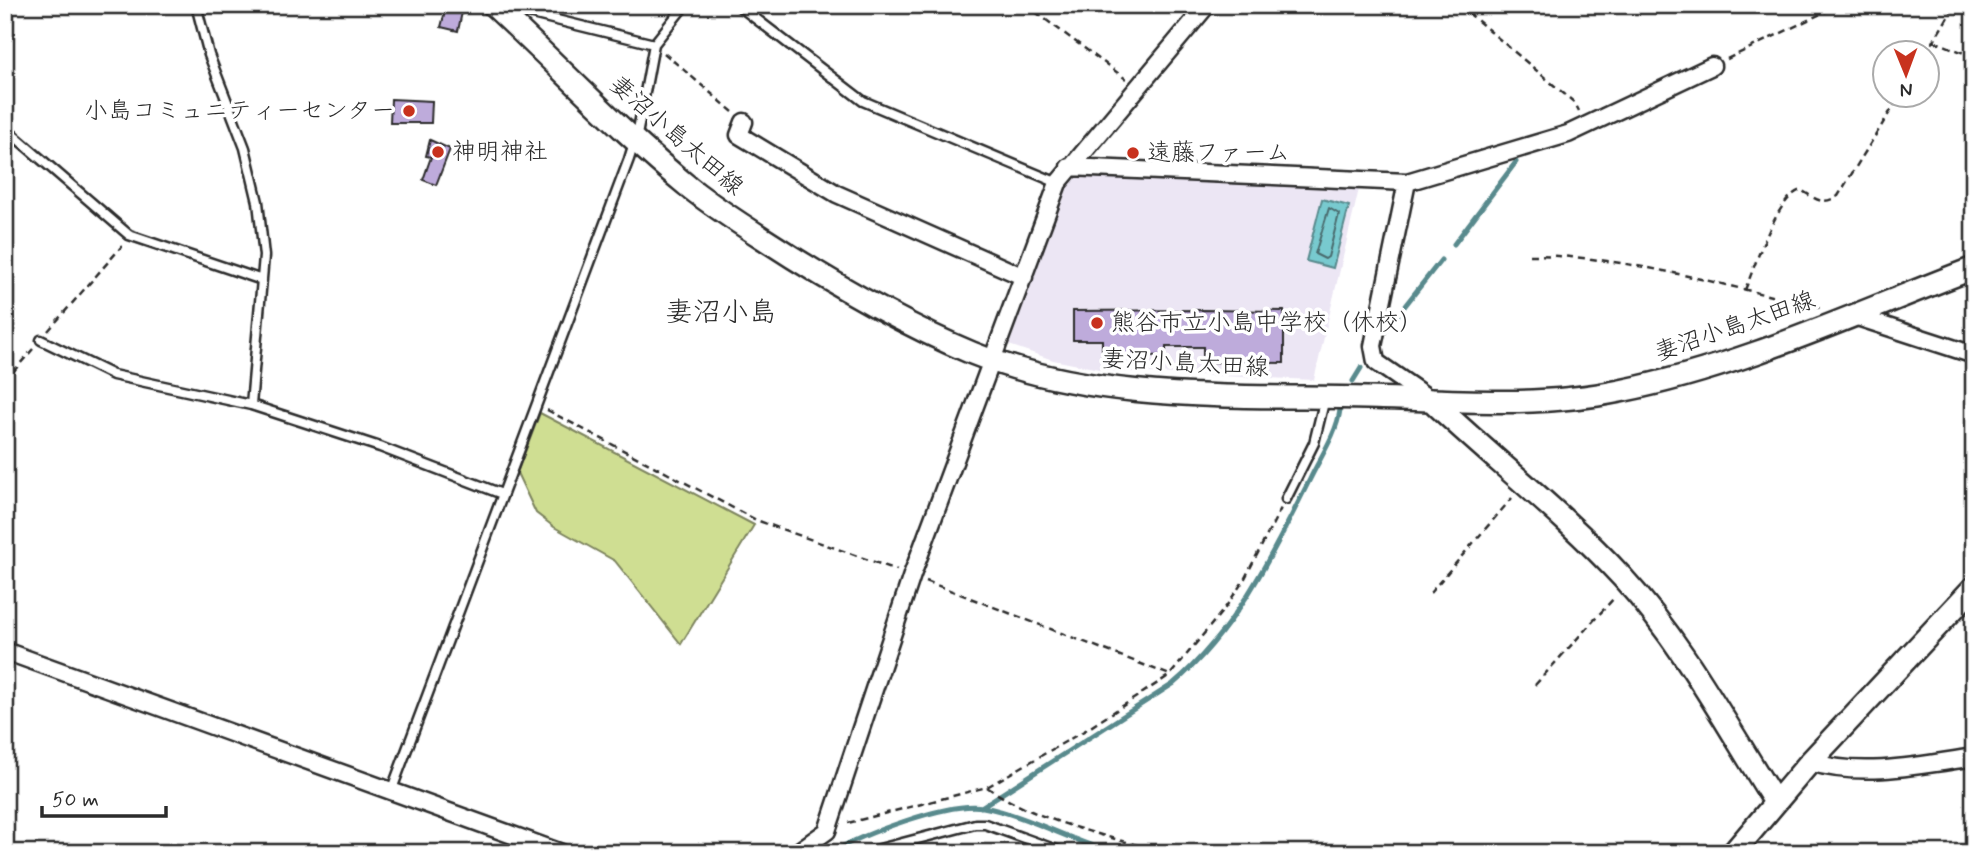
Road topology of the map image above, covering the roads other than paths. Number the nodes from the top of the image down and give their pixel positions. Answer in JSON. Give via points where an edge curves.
{"nodes":[{"id":1,"x":196,"y":5,"type":"edge"},
{"id":2,"x":685,"y":5,"type":"edge"},
{"id":3,"x":738,"y":5,"type":"edge"},
{"id":4,"x":1207,"y":5,"type":"edge"},
{"id":5,"x":499,"y":11,"type":"edge"},
{"id":6,"x":654,"y":44,"type":"junction"},
{"id":7,"x":1713,"y":66,"type":"road end"},
{"id":8,"x":744,"y":122,"type":"road end"},
{"id":9,"x":5,"y":128,"type":"edge"},
{"id":10,"x":634,"y":141,"type":"junction"},
{"id":11,"x":1069,"y":167,"type":"junction"},
{"id":12,"x":1407,"y":182,"type":"junction"},
{"id":13,"x":1058,"y":183,"type":"junction"},
{"id":14,"x":1974,"y":268,"type":"edge"},
{"id":15,"x":1024,"y":277,"type":"junction"},
{"id":16,"x":262,"y":280,"type":"junction"},
{"id":17,"x":1851,"y":315,"type":"junction"},
{"id":18,"x":41,"y":340,"type":"road end"},
{"id":19,"x":1974,"y":355,"type":"edge"},
{"id":20,"x":993,"y":360,"type":"junction"},
{"id":21,"x":1325,"y":397,"type":"junction"},
{"id":22,"x":1431,"y":400,"type":"junction"},
{"id":23,"x":251,"y":405,"type":"junction"},
{"id":24,"x":502,"y":494,"type":"junction"},
{"id":25,"x":1286,"y":499,"type":"road end"},
{"id":26,"x":1974,"y":587,"type":"edge"},
{"id":27,"x":5,"y":651,"type":"edge"},
{"id":28,"x":1974,"y":757,"type":"edge"},
{"id":29,"x":1810,"y":762,"type":"junction"},
{"id":30,"x":392,"y":789,"type":"junction"},
{"id":31,"x":1775,"y":802,"type":"junction"},
{"id":32,"x":562,"y":853,"type":"edge"},
{"id":33,"x":796,"y":853,"type":"edge"},
{"id":34,"x":864,"y":853,"type":"edge"},
{"id":35,"x":1065,"y":853,"type":"edge"},
{"id":36,"x":1733,"y":853,"type":"edge"}],
"edges":[{"from":1,"to":16,"type":"lane","via":[[209,55],[245,148],[258,202]]},
{"from":2,"to":6,"type":"lane"},
{"from":3,"to":13,"type":"lane","via":[[863,101]]},
{"from":4,"to":11,"type":"street"},
{"from":5,"to":6,"type":"lane","via":[[520,11]]},
{"from":5,"to":10,"type":"main road","name":"妻沼小島太田線"},
{"from":6,"to":10,"type":"lane"},
{"from":7,"to":12,"type":"street","via":[[1567,134]]},
{"from":8,"to":15,"type":"street","via":[[739,135],[837,194]]},
{"from":9,"to":16,"type":"lane","via":[[129,235]]},
{"from":10,"to":20,"type":"main road","name":"妻沼小島太田線","via":[[721,212],[804,265],[916,326]]},
{"from":10,"to":24,"type":"lane"},
{"from":11,"to":12,"type":"street"},
{"from":11,"to":13,"type":"street"},
{"from":12,"to":22,"type":"street","via":[[1373,346],[1376,362]]},
{"from":13,"to":15,"type":"street"},
{"from":14,"to":17,"type":"main road","name":"妻沼小島太田線"},
{"from":15,"to":20,"type":"street"},
{"from":16,"to":23,"type":"lane"},
{"from":17,"to":19,"type":"street"},
{"from":17,"to":22,"type":"main road","name":"妻沼小島太田線","via":[[1724,363],[1620,391],[1561,400]]},
{"from":18,"to":23,"type":"lane","via":[[113,375]]},
{"from":20,"to":21,"type":"main road","name":"妻沼小島太田線","via":[[1111,388]]},
{"from":20,"to":33,"type":"street","via":[[912,575],[827,831]]},
{"from":21,"to":22,"type":"main road","name":"妻沼小島太田線"},
{"from":21,"to":25,"type":"lane","via":[[1314,443]]},
{"from":22,"to":31,"type":"main road","via":[[1627,583],[1674,642]]},
{"from":23,"to":24,"type":"lane","via":[[380,447]]},
{"from":24,"to":30,"type":"lane"},
{"from":26,"to":29,"type":"main road"},
{"from":27,"to":30,"type":"street"},
{"from":28,"to":29,"type":"street","via":[[1857,769]]},
{"from":29,"to":31,"type":"main road"},
{"from":30,"to":32,"type":"street"},
{"from":31,"to":36,"type":"main road"},
{"from":34,"to":35,"type":"lane","via":[[975,824]]}]}
